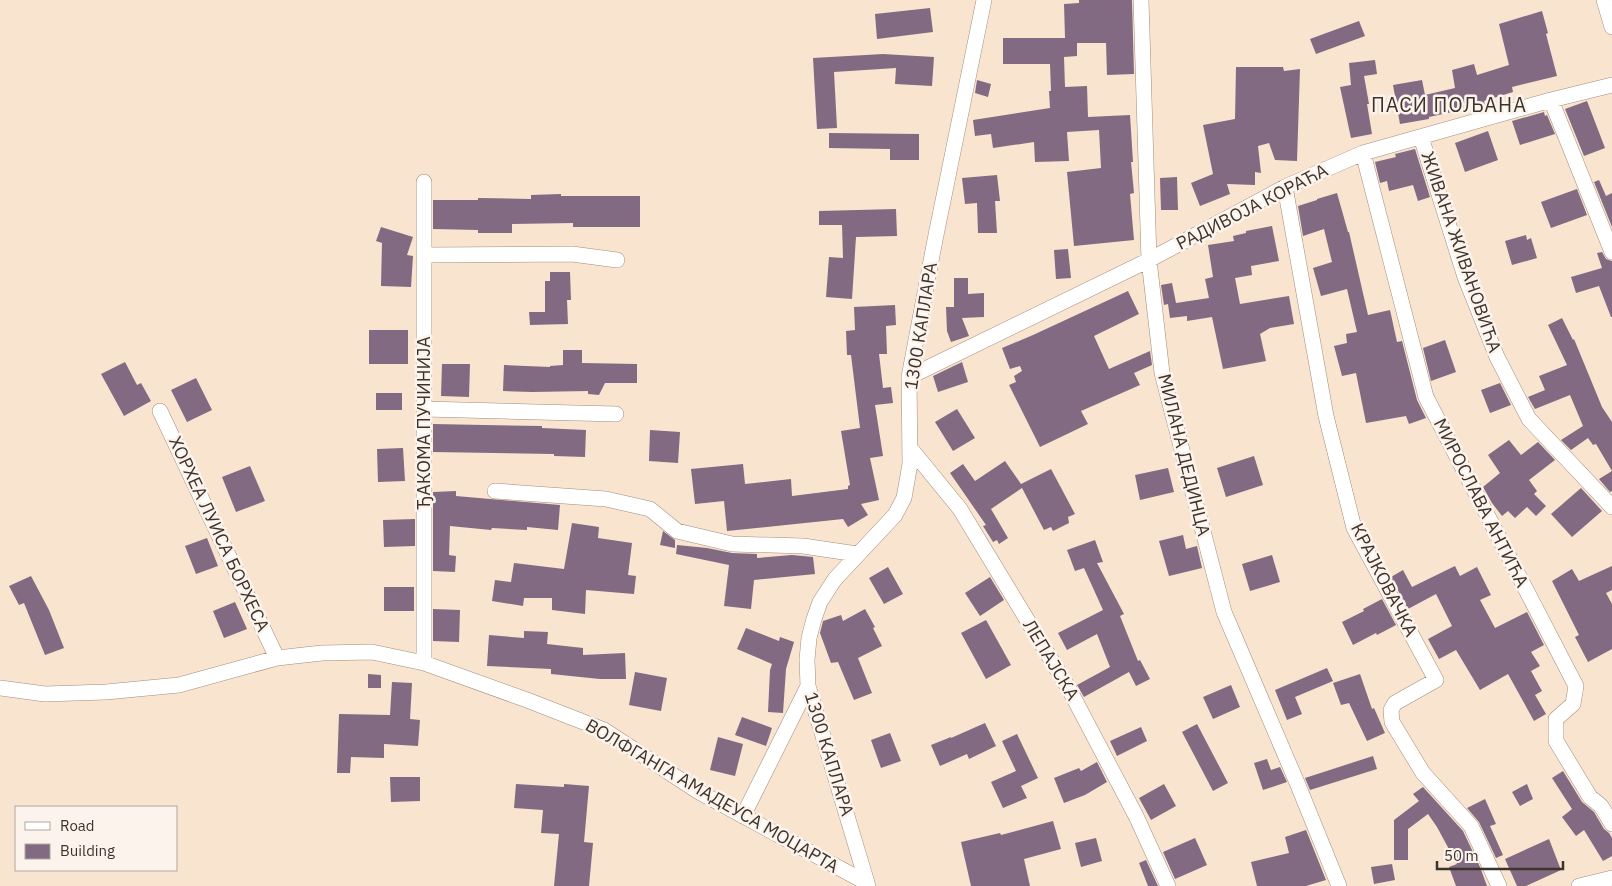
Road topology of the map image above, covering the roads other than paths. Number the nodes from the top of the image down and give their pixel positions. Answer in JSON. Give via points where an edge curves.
{"nodes":[{"id":1,"x":984,"y":0,"type":"edge"},
{"id":2,"x":1141,"y":0,"type":"edge"},
{"id":3,"x":1604,"y":0,"type":"edge"},
{"id":4,"x":1612,"y":28,"type":"edge"},
{"id":5,"x":1612,"y":85,"type":"edge"},
{"id":6,"x":1551,"y":100,"type":"junction"},
{"id":7,"x":1421,"y":137,"type":"junction"},
{"id":8,"x":1364,"y":153,"type":"junction"},
{"id":9,"x":424,"y":182,"type":"dead end"},
{"id":10,"x":1285,"y":186,"type":"junction"},
{"id":11,"x":1612,"y":252,"type":"edge"},
{"id":12,"x":424,"y":255,"type":"junction"},
{"id":13,"x":617,"y":260,"type":"dead end"},
{"id":14,"x":1148,"y":260,"type":"junction"},
{"id":15,"x":909,"y":377,"type":"junction"},
{"id":16,"x":424,"y":409,"type":"junction"},
{"id":17,"x":160,"y":411,"type":"dead end"},
{"id":18,"x":616,"y":414,"type":"dead end"},
{"id":19,"x":911,"y":448,"type":"junction"},
{"id":20,"x":495,"y":491,"type":"dead end"},
{"id":21,"x":1612,"y":507,"type":"edge"},
{"id":22,"x":857,"y":554,"type":"junction"},
{"id":23,"x":277,"y":658,"type":"junction"},
{"id":24,"x":424,"y":663,"type":"junction"},
{"id":25,"x":808,"y":686,"type":"junction"},
{"id":26,"x":0,"y":688,"type":"edge"},
{"id":27,"x":743,"y":816,"type":"junction"},
{"id":28,"x":1612,"y":824,"type":"edge"},
{"id":29,"x":1612,"y":878,"type":"edge"},
{"id":30,"x":868,"y":884,"type":"edge"},
{"id":31,"x":1168,"y":886,"type":"edge"},
{"id":32,"x":1338,"y":886,"type":"edge"},
{"id":33,"x":1499,"y":886,"type":"edge"},
{"id":34,"x":1579,"y":886,"type":"edge"}],
"edges":[{"from":1,"to":15,"type":"street","name":"1300 КАПЛАРА"},
{"from":2,"to":14,"type":"street","name":"МИЛАНА ДЕДИНЦА"},
{"from":3,"to":4,"type":"street"},
{"from":5,"to":6,"type":"street","name":"РАДИВОЈА КОРАЋА"},
{"from":6,"to":7,"type":"street","name":"РАДИВОЈА КОРАЋА"},
{"from":6,"to":11,"type":"street"},
{"from":7,"to":8,"type":"street","name":"РАДИВОЈА КОРАЋА"},
{"from":7,"to":21,"type":"street","name":"ЖИВАНА ЖИВАНОВИЋА","via":[[1465,277],[1497,357],[1529,419]]},
{"from":8,"to":10,"type":"street","name":"РАДИВОЈА КОРАЋА"},
{"from":8,"to":28,"type":"street","name":"МИРОСЛАВА АНТИЋА","via":[[1426,397],[1576,686],[1573,704],[1556,719],[1556,741],[1590,797]]},
{"from":9,"to":12,"type":"street","name":"ЂАКОМА ПУЧИНИЈА"},
{"from":10,"to":14,"type":"street","name":"РАДИВОЈА КОРАЋА"},
{"from":10,"to":33,"type":"street","name":"КРАЈКОВАЧКА","via":[[1326,416],[1354,528],[1436,680],[1395,703],[1391,710],[1392,722],[1423,773],[1471,826]]},
{"from":12,"to":13,"type":"street","via":[[572,254]]},
{"from":12,"to":16,"type":"street","name":"ЂАКОМА ПУЧИНИЈА"},
{"from":14,"to":15,"type":"street","name":"РАДИВОЈА КОРАЋА"},
{"from":14,"to":32,"type":"street","name":"МИЛАНА ДЕДИНЦА","via":[[1162,373],[1224,612]]},
{"from":15,"to":19,"type":"street","name":"1300 КАПЛАРА"},
{"from":16,"to":18,"type":"street"},
{"from":16,"to":24,"type":"street","name":"ЂАКОМА ПУЧИНИЈА"},
{"from":17,"to":23,"type":"street","name":"ХОРХЕА ЛУИСА БОРХЕСА"},
{"from":19,"to":22,"type":"street","name":"1300 КАПЛАРА","via":[[904,498],[895,515]]},
{"from":19,"to":31,"type":"street","name":"ЛЕПАЈСКА","via":[[960,509],[1069,689],[1136,816]]},
{"from":20,"to":22,"type":"street","via":[[606,499],[633,505],[650,509],[677,531],[732,544],[803,546]]},
{"from":22,"to":25,"type":"street","name":"1300 КАПЛАРА","via":[[820,602],[809,638]]},
{"from":23,"to":24,"type":"street","name":"ВОЛФГАНГА АМАДЕУСА МОЦАРТА","via":[[372,652]]},
{"from":23,"to":26,"type":"street","name":"ВОЛФГАНГА АМАДЕУСА МОЦАРТА","via":[[179,685],[44,694]]},
{"from":24,"to":27,"type":"street","name":"ВОЛФГАНГА АМАДЕУСА МОЦАРТА","via":[[604,730],[698,792]]},
{"from":25,"to":27,"type":"street"},
{"from":25,"to":30,"type":"street","name":"1300 КАПЛАРА"},
{"from":27,"to":30,"type":"street","name":"ВОЛФГАНГА АМАДЕУСА МОЦАРТА"},
{"from":29,"to":34,"type":"street"}]}
